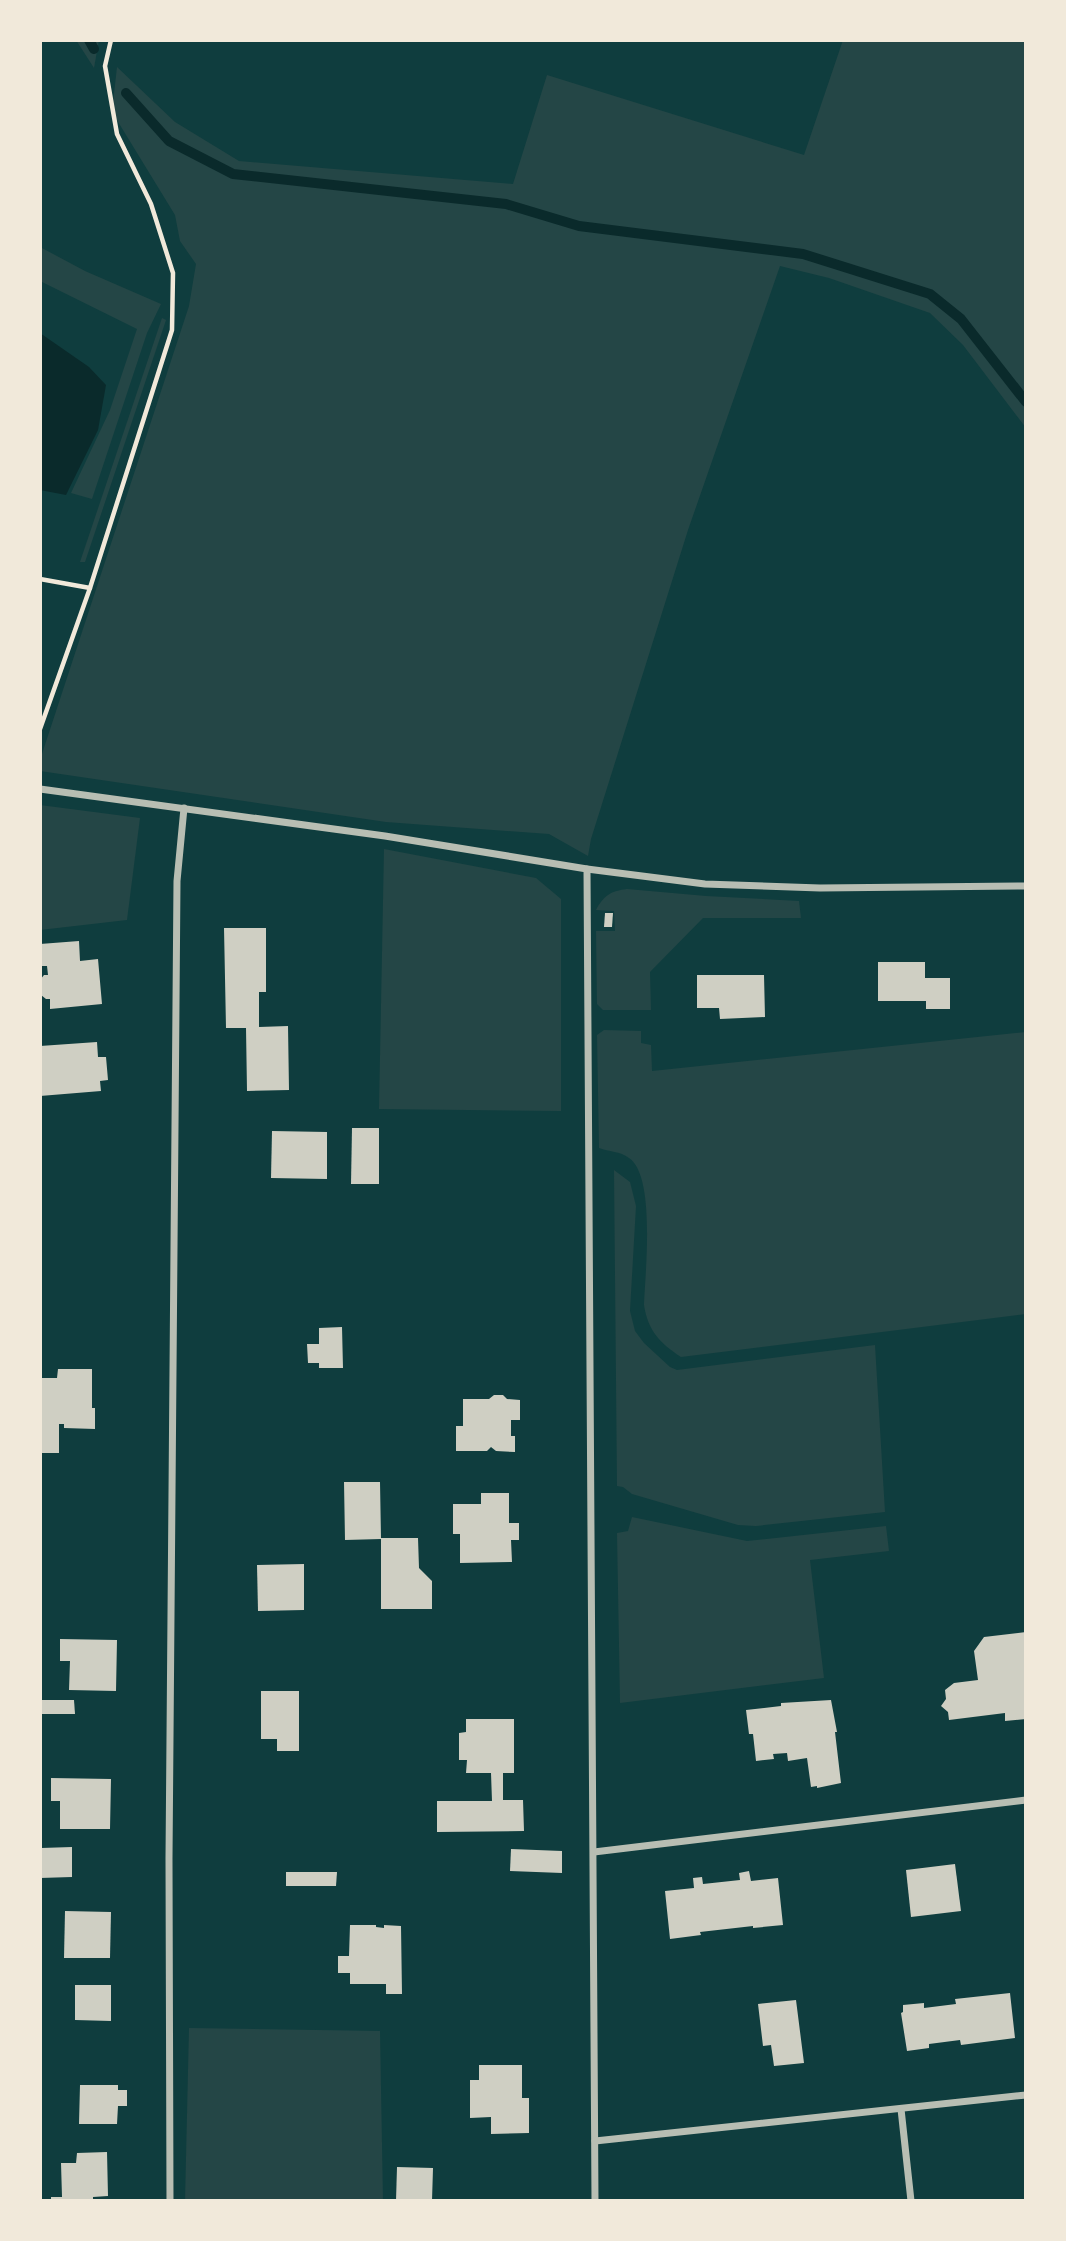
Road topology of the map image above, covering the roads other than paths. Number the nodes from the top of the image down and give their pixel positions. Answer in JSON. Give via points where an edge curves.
{"nodes":[{"id":1,"x":40,"y":789,"type":"edge"},
{"id":2,"x":184,"y":808,"type":"junction"},
{"id":3,"x":587,"y":869,"type":"junction"},
{"id":4,"x":1026,"y":886,"type":"edge"},
{"id":5,"x":1026,"y":1800,"type":"edge"},
{"id":6,"x":594,"y":1852,"type":"junction"},
{"id":7,"x":1026,"y":2095,"type":"edge"},
{"id":8,"x":901,"y":2109,"type":"junction"},
{"id":9,"x":595,"y":2141,"type":"junction"},
{"id":10,"x":170,"y":2201,"type":"edge"},
{"id":11,"x":595,"y":2201,"type":"edge"},
{"id":12,"x":911,"y":2201,"type":"edge"}],
"edges":[{"from":1,"to":2,"type":"street"},
{"from":2,"to":3,"type":"street"},
{"from":2,"to":10,"type":"street","via":[[177,909]]},
{"from":3,"to":4,"type":"street","via":[[705,884]]},
{"from":3,"to":6,"type":"street"},
{"from":5,"to":6,"type":"street"},
{"from":6,"to":9,"type":"street"},
{"from":7,"to":8,"type":"street"},
{"from":8,"to":9,"type":"street"},
{"from":8,"to":12,"type":"street"},
{"from":9,"to":11,"type":"street"}]}
